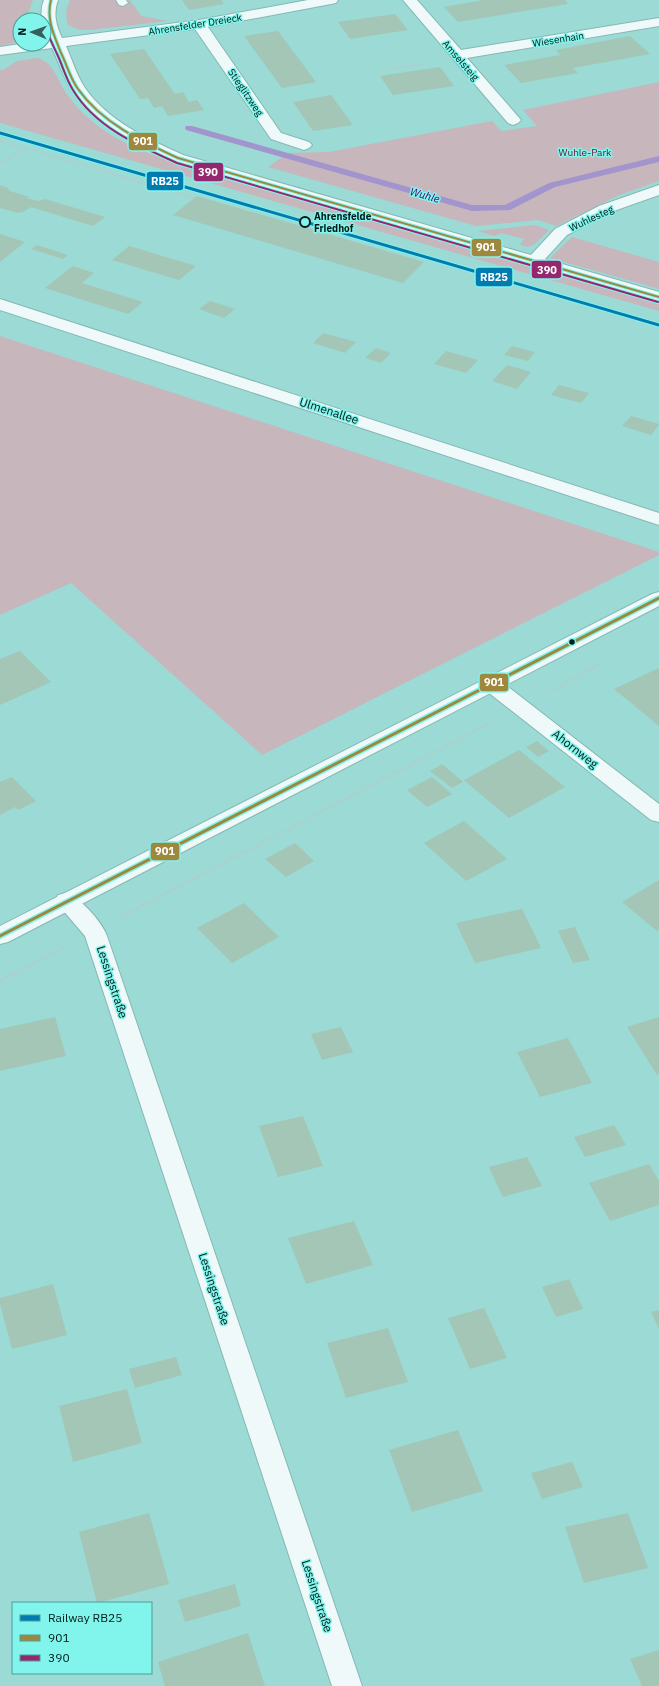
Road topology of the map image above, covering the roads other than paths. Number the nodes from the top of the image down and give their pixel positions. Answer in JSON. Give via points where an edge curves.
{"nodes":[{"id":1,"x":51,"y":0,"type":"edge"},
{"id":2,"x":331,"y":0,"type":"edge"},
{"id":3,"x":410,"y":0,"type":"edge"},
{"id":4,"x":659,"y":22,"type":"edge"},
{"id":5,"x":200,"y":24,"type":"junction"},
{"id":6,"x":58,"y":44,"type":"junction"},
{"id":7,"x":0,"y":51,"type":"edge"},
{"id":8,"x":458,"y":57,"type":"junction"},
{"id":9,"x":513,"y":120,"type":"dead end"},
{"id":10,"x":304,"y":146,"type":"dead end"},
{"id":11,"x":659,"y":190,"type":"edge"},
{"id":12,"x":533,"y":262,"type":"junction"},
{"id":13,"x":659,"y":297,"type":"edge"},
{"id":14,"x":0,"y":304,"type":"edge"},
{"id":15,"x":659,"y":519,"type":"edge"},
{"id":16,"x":659,"y":598,"type":"edge"},
{"id":17,"x":491,"y":684,"type":"junction"},
{"id":18,"x":659,"y":816,"type":"edge"},
{"id":19,"x":66,"y":902,"type":"junction"},
{"id":20,"x":0,"y":936,"type":"edge"},
{"id":21,"x":347,"y":1686,"type":"edge"}],
"edges":[{"from":1,"to":6,"type":"street","via":[[47,19]]},
{"from":2,"to":5,"type":"street","name":"Ahrensfelder Dreieck"},
{"from":3,"to":8,"type":"street","name":"Amselsteig"},
{"from":4,"to":8,"type":"street","name":"Wiesenhain"},
{"from":5,"to":6,"type":"street","name":"Ahrensfelder Dreieck"},
{"from":5,"to":10,"type":"street","name":"Stieglitzweg","via":[[276,136]]},
{"from":6,"to":7,"type":"street","name":"Ahrensfelder Dreieck"},
{"from":6,"to":12,"type":"street","via":[[79,89],[104,119],[136,139],[178,158]]},
{"from":8,"to":9,"type":"street","name":"Amselsteig"},
{"from":11,"to":12,"type":"street","name":"Wuhlesteg","via":[[605,210],[561,232]]},
{"from":12,"to":13,"type":"street"},
{"from":14,"to":15,"type":"street","name":"Ulmenallee"},
{"from":16,"to":17,"type":"street"},
{"from":17,"to":18,"type":"street","name":"Ahornweg"},
{"from":17,"to":19,"type":"street"},
{"from":19,"to":20,"type":"street"},
{"from":19,"to":21,"type":"street","name":"Lessingstraße","via":[[94,931]]}]}
